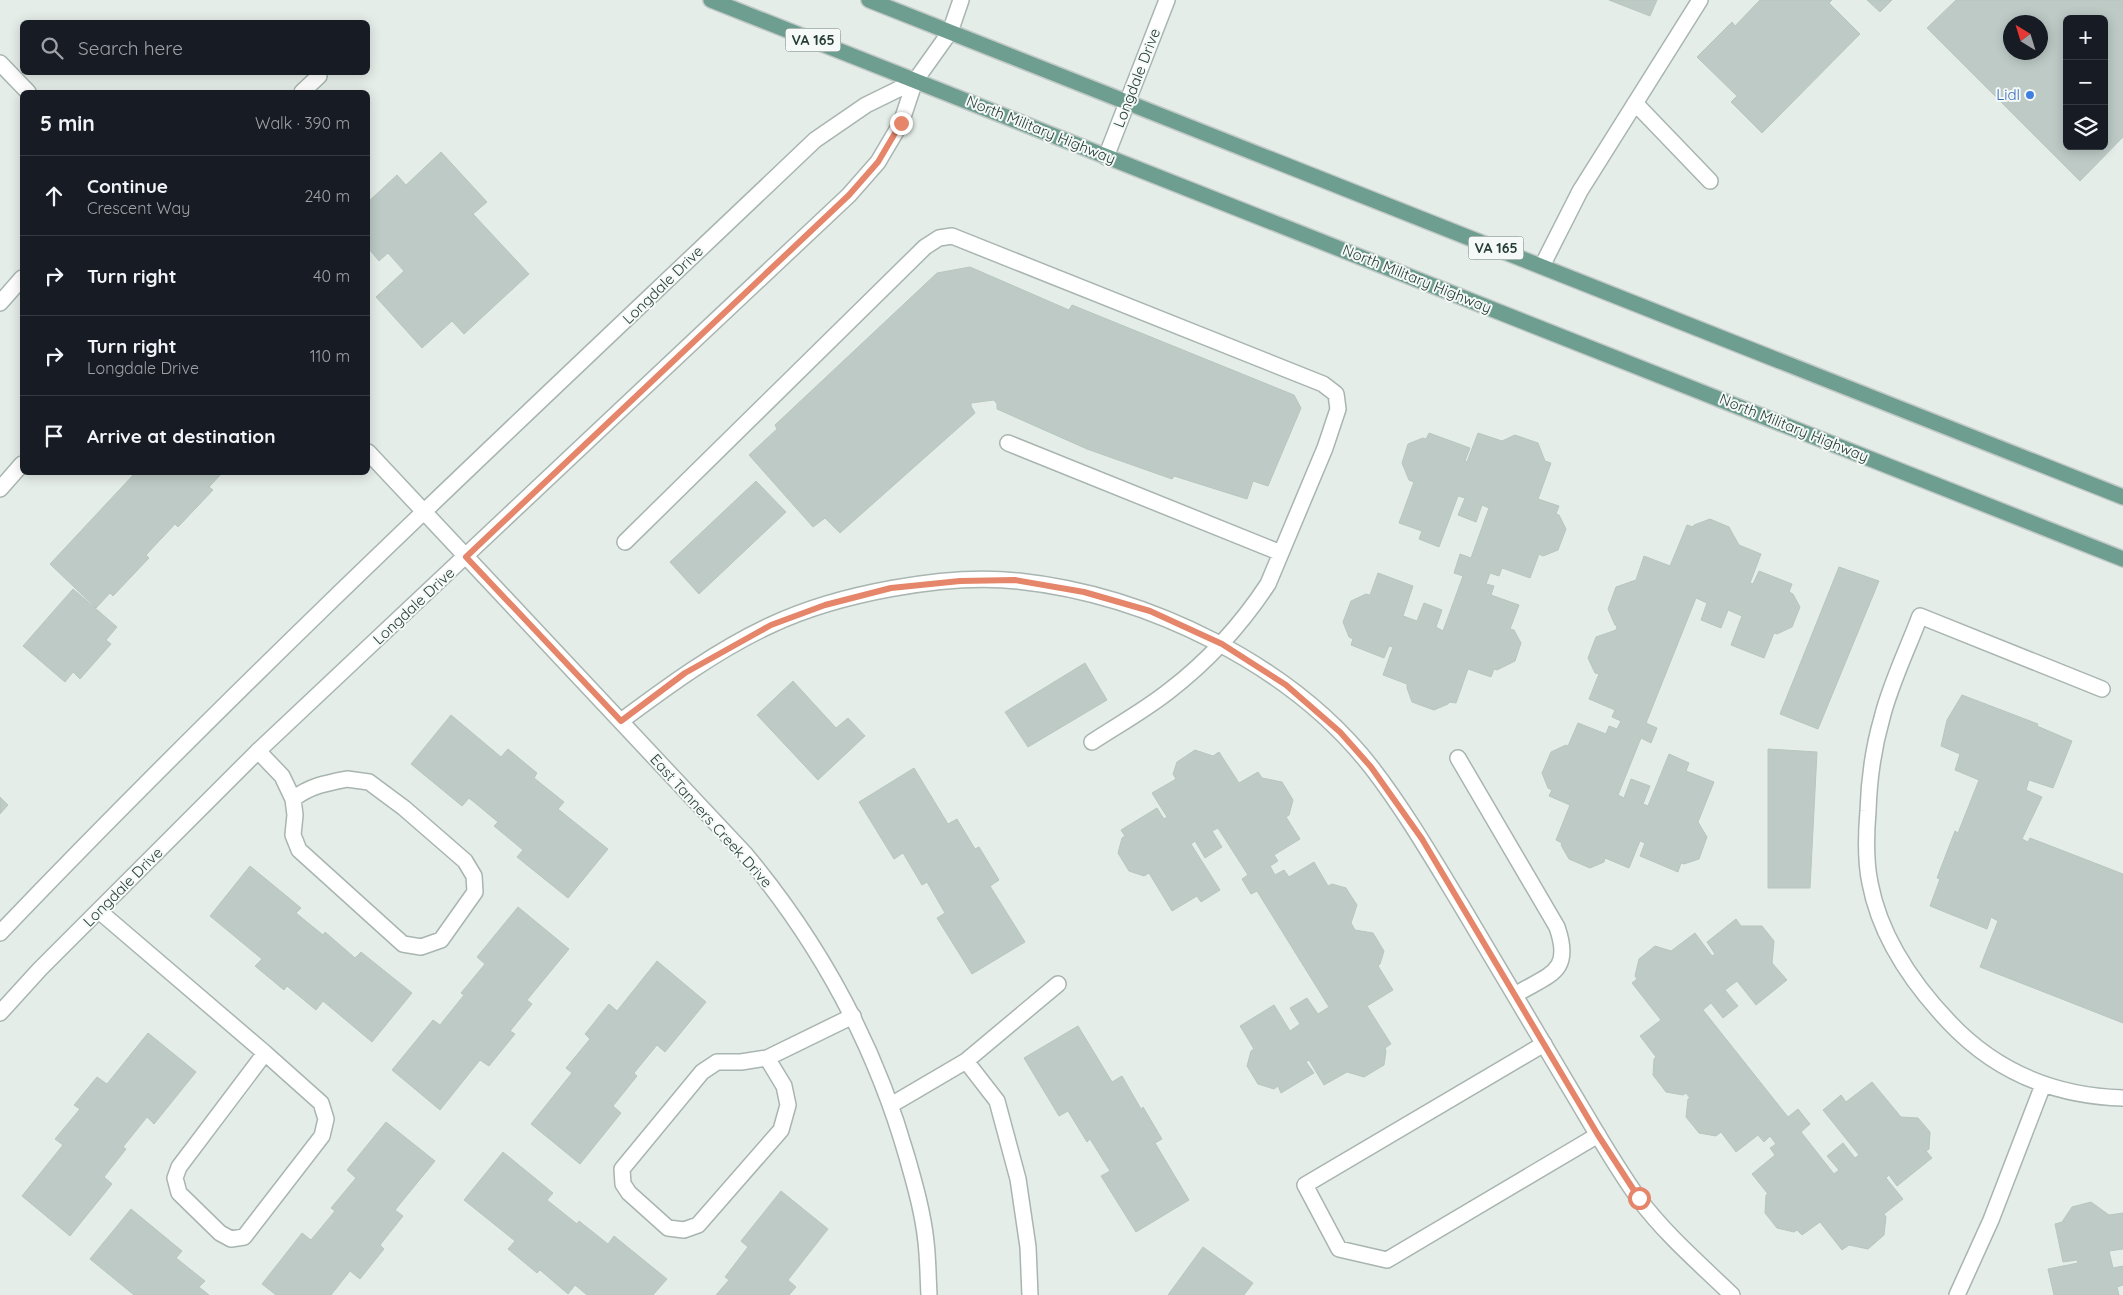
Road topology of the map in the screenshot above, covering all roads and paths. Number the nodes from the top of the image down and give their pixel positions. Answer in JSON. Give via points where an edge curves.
{"nodes":[{"id":1,"x":711,"y":0,"type":"edge"},
{"id":2,"x":869,"y":0,"type":"edge"},
{"id":3,"x":961,"y":0,"type":"edge"},
{"id":4,"x":1167,"y":0,"type":"edge"},
{"id":5,"x":1700,"y":0,"type":"edge"},
{"id":6,"x":950,"y":32,"type":"junction"},
{"id":7,"x":0,"y":63,"type":"edge"},
{"id":8,"x":319,"y":76,"type":"dead end"},
{"id":9,"x":915,"y":81,"type":"junction"},
{"id":10,"x":26,"y":90,"type":"edge"},
{"id":11,"x":304,"y":90,"type":"edge"},
{"id":12,"x":1128,"y":102,"type":"junction"},
{"id":13,"x":1635,"y":103,"type":"junction"},
{"id":14,"x":1106,"y":156,"type":"junction"},
{"id":15,"x":1710,"y":181,"type":"dead end"},
{"id":16,"x":1542,"y":266,"type":"junction"},
{"id":17,"x":20,"y":280,"type":"edge"},
{"id":18,"x":0,"y":303,"type":"edge"},
{"id":19,"x":1008,"y":443,"type":"dead end"},
{"id":20,"x":370,"y":454,"type":"edge"},
{"id":21,"x":20,"y":466,"type":"edge"},
{"id":22,"x":0,"y":488,"type":"edge"},
{"id":23,"x":2123,"y":497,"type":"edge"},
{"id":24,"x":424,"y":512,"type":"junction"},
{"id":25,"x":625,"y":542,"type":"dead end"},
{"id":26,"x":1281,"y":553,"type":"junction"},
{"id":27,"x":466,"y":557,"type":"junction"},
{"id":28,"x":2123,"y":559,"type":"edge"},
{"id":29,"x":1222,"y":644,"type":"junction"},
{"id":30,"x":2102,"y":689,"type":"dead end"},
{"id":31,"x":621,"y":721,"type":"junction"},
{"id":32,"x":1092,"y":742,"type":"dead end"},
{"id":33,"x":258,"y":751,"type":"junction"},
{"id":34,"x":1458,"y":758,"type":"dead end"},
{"id":35,"x":293,"y":799,"type":"junction"},
{"id":36,"x":100,"y":910,"type":"junction"},
{"id":37,"x":0,"y":933,"type":"edge"},
{"id":38,"x":1058,"y":984,"type":"dead end"},
{"id":39,"x":1515,"y":995,"type":"junction"},
{"id":40,"x":0,"y":1013,"type":"edge"},
{"id":41,"x":853,"y":1016,"type":"junction"},
{"id":42,"x":1544,"y":1044,"type":"junction"},
{"id":43,"x":266,"y":1053,"type":"junction"},
{"id":44,"x":767,"y":1058,"type":"junction"},
{"id":45,"x":966,"y":1061,"type":"junction"},
{"id":46,"x":2043,"y":1085,"type":"junction"},
{"id":47,"x":2123,"y":1098,"type":"edge"},
{"id":48,"x":890,"y":1105,"type":"junction"},
{"id":49,"x":1598,"y":1135,"type":"junction"},
{"id":50,"x":929,"y":1295,"type":"edge"},
{"id":51,"x":1030,"y":1295,"type":"edge"},
{"id":52,"x":1732,"y":1295,"type":"edge"},
{"id":53,"x":1957,"y":1295,"type":"edge"}],
"edges":[{"from":1,"to":9,"type":"main road","name":"North Military Highway","number":"VA 165"},
{"from":2,"to":6,"type":"main road","number":"VA 165"},
{"from":3,"to":6,"type":"street","name":"Longdale Drive"},
{"from":4,"to":12,"type":"street","name":"Longdale Drive"},
{"from":5,"to":13,"type":"street"},
{"from":6,"to":9,"type":"street","name":"Longdale Drive"},
{"from":6,"to":12,"type":"main road","number":"VA 165"},
{"from":7,"to":10,"type":"street"},
{"from":8,"to":11,"type":"street"},
{"from":9,"to":14,"type":"main road","name":"North Military Highway","number":"VA 165"},
{"from":9,"to":24,"type":"street","name":"Longdale Drive","via":[[866,105],[815,140]]},
{"from":9,"to":27,"type":"street","name":"Longdale Drive","via":[[901,123],[878,162],[849,195]]},
{"from":12,"to":14,"type":"street","name":"Longdale Drive"},
{"from":12,"to":16,"type":"main road","number":"VA 165"},
{"from":13,"to":15,"type":"street"},
{"from":13,"to":16,"type":"street","via":[[1580,190]]},
{"from":14,"to":28,"type":"main road","name":"North Military Highway","number":"VA 165"},
{"from":16,"to":23,"type":"main road","number":"VA 165"},
{"from":17,"to":18,"type":"street"},
{"from":19,"to":26,"type":"street"},
{"from":20,"to":24,"type":"street","name":"East Tanners Creek Drive"},
{"from":21,"to":22,"type":"street"},
{"from":24,"to":27,"type":"street","name":"East Tanners Creek Drive"},
{"from":24,"to":37,"type":"street","name":"Longdale Drive","via":[[115,813]]},
{"from":25,"to":26,"type":"street","via":[[926,246],[939,238],[952,236],[1323,384],[1336,394],[1338,409],[1325,448]]},
{"from":26,"to":29,"type":"street","via":[[1268,584]]},
{"from":27,"to":31,"type":"street","name":"East Tanners Creek Drive"},
{"from":27,"to":33,"type":"street","name":"Longdale Drive"},
{"from":29,"to":31,"type":"street","via":[[1150,611],[1084,592],[1015,580],[960,581],[891,588],[825,605],[771,625],[685,673]]},
{"from":29,"to":32,"type":"street","via":[[1168,692]]},
{"from":29,"to":39,"type":"street","via":[[1286,685],[1340,732],[1371,767],[1422,839]]},
{"from":30,"to":46,"type":"street","via":[[1920,616],[1882,717],[1870,775],[1866,846],[1869,882],[1877,913],[1899,958],[1928,1000],[1967,1041],[2004,1068]]},
{"from":31,"to":41,"type":"street","name":"East Tanners Creek Drive","via":[[768,881],[818,952]]},
{"from":33,"to":35,"type":"street","via":[[282,776]]},
{"from":33,"to":36,"type":"street","name":"Longdale Drive"},
{"from":34,"to":39,"type":"street","via":[[1558,927],[1563,943],[1564,956],[1558,968]]},
{"from":35,"to":35,"type":"street","via":[[293,835],[299,850],[403,944],[421,948],[441,940],[475,892],[474,876],[466,861],[369,782],[347,779],[321,784]]},
{"from":36,"to":40,"type":"street","name":"Longdale Drive"},
{"from":36,"to":43,"type":"street"},
{"from":38,"to":45,"type":"street"},
{"from":39,"to":42,"type":"street"},
{"from":41,"to":44,"type":"street"},
{"from":41,"to":48,"type":"street","name":"East Tanners Creek Drive"},
{"from":42,"to":49,"type":"street"},
{"from":42,"to":49,"type":"street","via":[[1306,1185],[1339,1249],[1387,1260]]},
{"from":43,"to":43,"type":"street","via":[[321,1103],[326,1119],[322,1136],[244,1237],[231,1239],[220,1233],[179,1193],[175,1178],[179,1167]]},
{"from":44,"to":44,"type":"street","via":[[717,1062],[702,1072],[622,1169],[623,1184],[629,1193],[668,1228],[684,1230],[698,1224],[782,1130],[788,1105],[784,1086]]},
{"from":45,"to":48,"type":"street"},
{"from":45,"to":51,"type":"street","via":[[997,1101],[1018,1179],[1028,1247]]},
{"from":46,"to":47,"type":"street"},
{"from":46,"to":53,"type":"street","via":[[1992,1220]]},
{"from":48,"to":50,"type":"street","name":"East Tanners Creek Drive","via":[[918,1198],[926,1242]]},
{"from":49,"to":52,"type":"street","via":[[1639,1198],[1669,1234]]}]}
